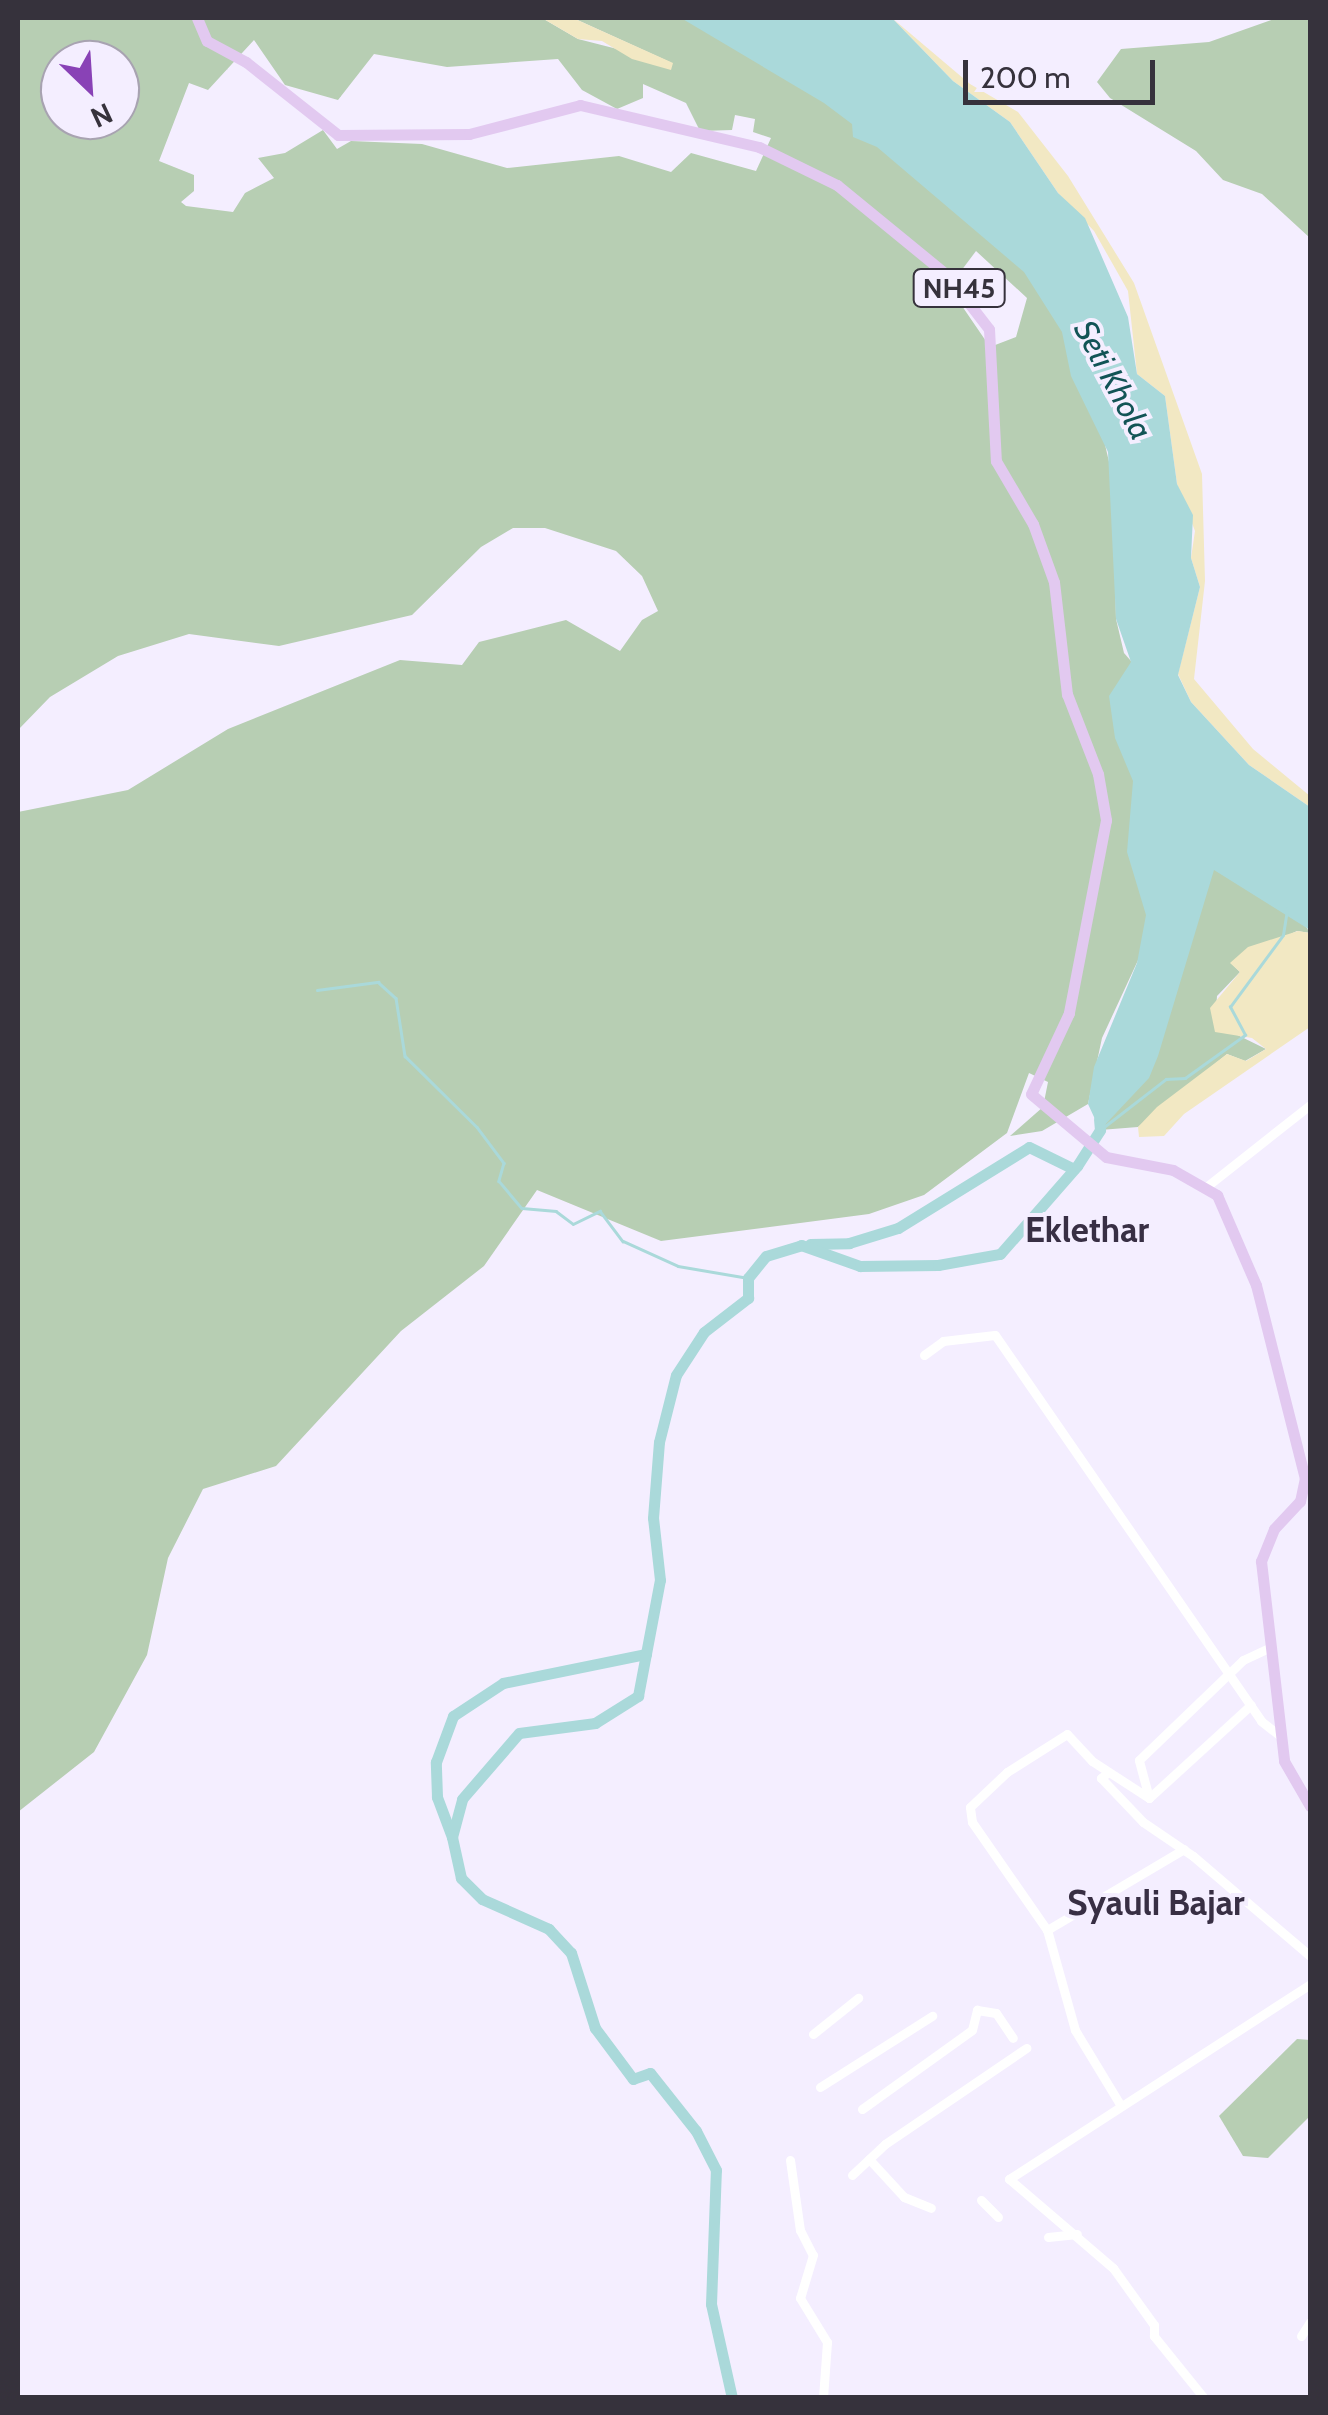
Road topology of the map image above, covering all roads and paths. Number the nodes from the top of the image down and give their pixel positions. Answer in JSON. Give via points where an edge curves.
{"nodes":[{"id":1,"x":197,"y":18,"type":"edge"},
{"id":2,"x":1310,"y":1105,"type":"edge"},
{"id":3,"x":1206,"y":1187,"type":"junction"},
{"id":4,"x":924,"y":1356,"type":"dead end"},
{"id":5,"x":1270,"y":1648,"type":"junction"},
{"id":6,"x":1230,"y":1672,"type":"junction"},
{"id":7,"x":1251,"y":1705,"type":"junction"},
{"id":8,"x":1280,"y":1736,"type":"junction"},
{"id":9,"x":1107,"y":1773,"type":"junction"},
{"id":10,"x":1148,"y":1798,"type":"junction"},
{"id":11,"x":1310,"y":1806,"type":"edge"},
{"id":12,"x":1184,"y":1849,"type":"junction"},
{"id":13,"x":1047,"y":1930,"type":"junction"},
{"id":14,"x":1310,"y":1956,"type":"edge"},
{"id":15,"x":1310,"y":1984,"type":"edge"},
{"id":16,"x":858,"y":1998,"type":"dead end"},
{"id":17,"x":932,"y":2016,"type":"dead end"},
{"id":18,"x":812,"y":2034,"type":"dead end"},
{"id":19,"x":1014,"y":2038,"type":"dead end"},
{"id":20,"x":1026,"y":2048,"type":"dead end"},
{"id":21,"x":820,"y":2086,"type":"dead end"},
{"id":22,"x":1122,"y":2106,"type":"junction"},
{"id":23,"x":862,"y":2110,"type":"dead end"},
{"id":24,"x":790,"y":2160,"type":"dead end"},
{"id":25,"x":869,"y":2160,"type":"junction"},
{"id":26,"x":852,"y":2174,"type":"dead end"},
{"id":27,"x":981,"y":2200,"type":"dead end"},
{"id":28,"x":931,"y":2208,"type":"dead end"},
{"id":29,"x":998,"y":2217,"type":"dead end"},
{"id":30,"x":1076,"y":2234,"type":"junction"},
{"id":31,"x":1048,"y":2237,"type":"dead end"},
{"id":32,"x":1310,"y":2322,"type":"edge"},
{"id":33,"x":1301,"y":2336,"type":"dead end"},
{"id":34,"x":823,"y":2398,"type":"edge"},
{"id":35,"x":1204,"y":2398,"type":"edge"}],
"edges":[{"from":1,"to":3,"type":"main road","number":"NH45","via":[[207,41],[246,62],[338,134],[470,134],[580,106],[759,147],[838,185],[966,296],[992,336],[996,461],[1033,524],[1054,582],[1067,694],[1098,774],[1106,820],[1069,1014],[1032,1083],[1038,1105],[1106,1156],[1173,1170]]},
{"from":2,"to":3,"type":"street"},
{"from":3,"to":5,"type":"main road","via":[[1228,1214],[1256,1285],[1305,1478],[1304,1494],[1270,1536],[1261,1561]]},
{"from":4,"to":6,"type":"street","via":[[943,1341],[995,1335]]},
{"from":5,"to":6,"type":"street"},
{"from":5,"to":8,"type":"main road"},
{"from":6,"to":7,"type":"street"},
{"from":6,"to":10,"type":"street","via":[[1139,1760]]},
{"from":7,"to":8,"type":"street"},
{"from":7,"to":10,"type":"street"},
{"from":8,"to":11,"type":"main road","via":[[1288,1777]]},
{"from":9,"to":10,"type":"street"},
{"from":9,"to":12,"type":"street","via":[[1100,1778],[1142,1822]]},
{"from":9,"to":13,"type":"street","via":[[1067,1734],[1007,1772],[970,1807],[972,1822]]},
{"from":12,"to":13,"type":"street"},
{"from":12,"to":14,"type":"street"},
{"from":13,"to":22,"type":"street","via":[[1075,2030]]},
{"from":15,"to":22,"type":"street"},
{"from":16,"to":18,"type":"street"},
{"from":17,"to":21,"type":"street"},
{"from":19,"to":23,"type":"street","via":[[996,2013],[977,2010],[972,2030]]},
{"from":20,"to":25,"type":"street"},
{"from":22,"to":30,"type":"street","via":[[1009,2179]]},
{"from":24,"to":34,"type":"street","via":[[800,2230],[813,2255],[800,2298],[828,2342]]},
{"from":25,"to":26,"type":"street"},
{"from":25,"to":28,"type":"street","via":[[904,2197]]},
{"from":27,"to":29,"type":"street"},
{"from":30,"to":31,"type":"street"},
{"from":30,"to":35,"type":"street","via":[[1112,2268]]},
{"from":32,"to":33,"type":"street"}]}
